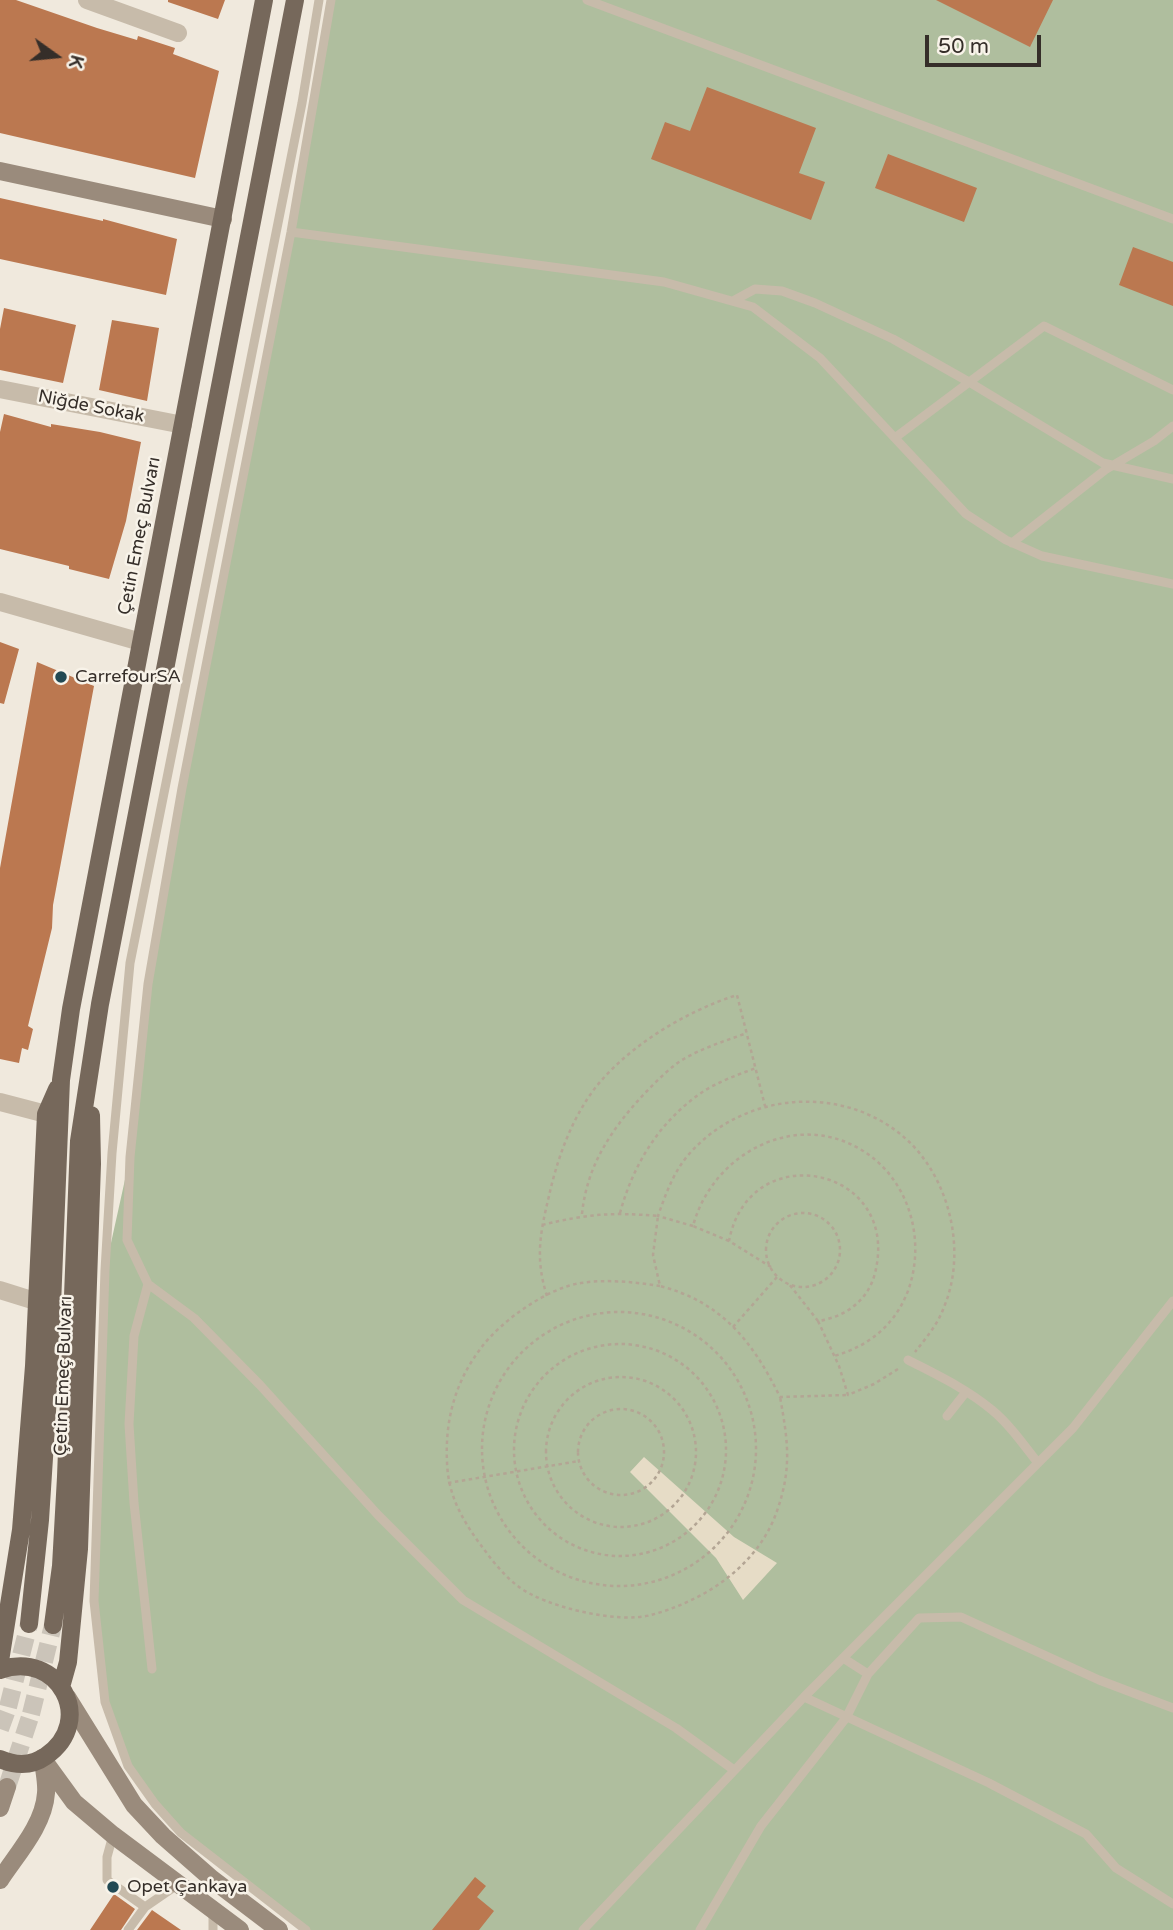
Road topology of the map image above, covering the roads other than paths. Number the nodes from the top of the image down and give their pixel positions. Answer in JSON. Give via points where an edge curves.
{"nodes":[{"id":1,"x":86,"y":0,"type":"edge"},
{"id":2,"x":264,"y":0,"type":"edge"},
{"id":3,"x":295,"y":0,"type":"edge"},
{"id":4,"x":319,"y":0,"type":"edge"},
{"id":5,"x":331,"y":0,"type":"edge"},
{"id":6,"x":587,"y":0,"type":"edge"},
{"id":7,"x":178,"y":33,"type":"dead end"},
{"id":8,"x":0,"y":171,"type":"edge"},
{"id":9,"x":223,"y":219,"type":"junction"},
{"id":10,"x":1173,"y":219,"type":"edge"},
{"id":11,"x":251,"y":226,"type":"junction"},
{"id":12,"x":291,"y":232,"type":"junction"},
{"id":13,"x":733,"y":301,"type":"junction"},
{"id":14,"x":969,"y":382,"type":"junction"},
{"id":15,"x":0,"y":389,"type":"edge"},
{"id":16,"x":1173,"y":390,"type":"edge"},
{"id":17,"x":183,"y":425,"type":"junction"},
{"id":18,"x":1173,"y":426,"type":"edge"},
{"id":19,"x":896,"y":438,"type":"junction"},
{"id":20,"x":1114,"y":465,"type":"junction"},
{"id":21,"x":1173,"y":479,"type":"edge"},
{"id":22,"x":1012,"y":543,"type":"junction"},
{"id":23,"x":1173,"y":584,"type":"edge"},
{"id":24,"x":0,"y":602,"type":"edge"},
{"id":25,"x":141,"y":642,"type":"junction"},
{"id":26,"x":90,"y":1064,"type":"junction"},
{"id":27,"x":61,"y":1080,"type":"junction"},
{"id":28,"x":0,"y":1102,"type":"edge"},
{"id":29,"x":46,"y":1114,"type":"junction"},
{"id":30,"x":148,"y":1284,"type":"junction"},
{"id":31,"x":0,"y":1290,"type":"edge"},
{"id":32,"x":35,"y":1301,"type":"junction"},
{"id":33,"x":1173,"y":1301,"type":"edge"},
{"id":34,"x":908,"y":1360,"type":"road end"},
{"id":35,"x":921,"y":1367,"type":"junction"},
{"id":36,"x":912,"y":1376,"type":"dead end"},
{"id":37,"x":966,"y":1392,"type":"junction"},
{"id":38,"x":947,"y":1416,"type":"dead end"},
{"id":39,"x":1038,"y":1463,"type":"junction"},
{"id":40,"x":29,"y":1624,"type":"tunnel mouth"},
{"id":41,"x":53,"y":1625,"type":"tunnel mouth"},
{"id":42,"x":843,"y":1658,"type":"junction"},
{"id":43,"x":0,"y":1661,"type":"edge"},
{"id":44,"x":0,"y":1670,"type":"edge"},
{"id":45,"x":152,"y":1670,"type":"dead end"},
{"id":46,"x":868,"y":1674,"type":"junction"},
{"id":47,"x":63,"y":1690,"type":"junction"},
{"id":48,"x":804,"y":1697,"type":"junction"},
{"id":49,"x":1173,"y":1708,"type":"edge"},
{"id":50,"x":846,"y":1718,"type":"junction"},
{"id":51,"x":42,"y":1758,"type":"junction"},
{"id":52,"x":0,"y":1759,"type":"edge"},
{"id":53,"x":734,"y":1770,"type":"junction"},
{"id":54,"x":7,"y":1787,"type":"dead end"},
{"id":55,"x":0,"y":1808,"type":"edge"},
{"id":56,"x":113,"y":1835,"type":"junction"},
{"id":57,"x":0,"y":1880,"type":"edge"},
{"id":58,"x":177,"y":1885,"type":"junction"},
{"id":59,"x":1173,"y":1904,"type":"edge"},
{"id":60,"x":145,"y":1907,"type":"junction"},
{"id":61,"x":214,"y":1910,"type":"junction"},
{"id":62,"x":128,"y":1930,"type":"edge"},
{"id":63,"x":213,"y":1930,"type":"edge"},
{"id":64,"x":240,"y":1930,"type":"edge"},
{"id":65,"x":279,"y":1930,"type":"edge"},
{"id":66,"x":306,"y":1930,"type":"edge"},
{"id":67,"x":583,"y":1930,"type":"edge"},
{"id":68,"x":700,"y":1930,"type":"edge"}],
"edges":[{"from":1,"to":7,"type":"street"},
{"from":2,"to":9,"type":"main road","name":"Çetin Emeç Bulvarı"},
{"from":3,"to":11,"type":"main road","name":"Çetin Emeç Bulvarı"},
{"from":4,"to":66,"type":"lane","via":[[300,117],[130,963],[105,1257],[94,1601],[105,1702],[128,1766],[181,1833]]},
{"from":5,"to":12,"type":"lane"},
{"from":6,"to":10,"type":"lane"},
{"from":8,"to":9,"type":"main road"},
{"from":9,"to":11,"type":"main road"},
{"from":9,"to":17,"type":"main road","name":"Çetin Emeç Bulvarı"},
{"from":11,"to":26,"type":"main road","name":"Çetin Emeç Bulvarı"},
{"from":12,"to":13,"type":"lane","via":[[664,282]]},
{"from":12,"to":30,"type":"lane","via":[[148,984],[130,1157],[127,1241]]},
{"from":13,"to":14,"type":"lane","via":[[755,289],[782,291],[893,339]]},
{"from":13,"to":19,"type":"lane","via":[[753,307],[820,358]]},
{"from":14,"to":16,"type":"lane","via":[[1044,326]]},
{"from":14,"to":19,"type":"lane"},
{"from":14,"to":20,"type":"lane","via":[[1102,463]]},
{"from":15,"to":17,"type":"street","name":"Niğde Sokak"},
{"from":17,"to":25,"type":"main road","name":"Çetin Emeç Bulvarı"},
{"from":18,"to":20,"type":"lane"},
{"from":19,"to":22,"type":"lane","via":[[966,513]]},
{"from":20,"to":21,"type":"lane"},
{"from":20,"to":22,"type":"lane"},
{"from":22,"to":23,"type":"lane","via":[[1042,556]]},
{"from":24,"to":25,"type":"street"},
{"from":25,"to":27,"type":"main road","name":"Çetin Emeç Bulvarı"},
{"from":26,"to":41,"type":"main road","name":"Çetin Emeç Bulvarı","via":[[79,1140],[66,1477]]},
{"from":26,"to":47,"type":"main road","name":"Çetin Emeç Bulvarı","via":[[92,1164],[79,1549]]},
{"from":27,"to":29,"type":"main road","name":"Çetin Emeç Bulvarı"},
{"from":27,"to":40,"type":"main road","name":"Çetin Emeç Bulvarı","via":[[49,1380]]},
{"from":28,"to":29,"type":"street"},
{"from":29,"to":32,"type":"main road","name":"Çetin Emeç Bulvarı"},
{"from":30,"to":45,"type":"lane","via":[[134,1336],[129,1424]]},
{"from":30,"to":53,"type":"lane","via":[[194,1318],[377,1515],[463,1600],[676,1728]]},
{"from":31,"to":32,"type":"street"},
{"from":32,"to":43,"type":"main road","name":"Çetin Emeç Bulvarı","via":[[22,1530]]},
{"from":33,"to":39,"type":"lane","via":[[1073,1428]]},
{"from":34,"to":35,"type":"lane"},
{"from":35,"to":36,"type":"lane"},
{"from":35,"to":37,"type":"lane"},
{"from":37,"to":38,"type":"lane"},
{"from":37,"to":39,"type":"lane","via":[[1013,1430]]},
{"from":39,"to":42,"type":"lane"},
{"from":42,"to":46,"type":"lane"},
{"from":42,"to":48,"type":"lane"},
{"from":44,"to":47,"type":"main road","via":[[18,1665],[40,1669]]},
{"from":46,"to":49,"type":"lane","via":[[919,1618],[961,1617]]},
{"from":46,"to":50,"type":"lane"},
{"from":47,"to":51,"type":"main road","name":"Çetin Emeç Bulvarı","via":[[69,1723],[59,1744]]},
{"from":47,"to":65,"type":"main road","via":[[134,1805],[212,1879]]},
{"from":48,"to":50,"type":"lane"},
{"from":48,"to":53,"type":"lane"},
{"from":50,"to":59,"type":"lane","via":[[989,1783],[1086,1834],[1116,1868]]},
{"from":50,"to":68,"type":"lane","via":[[761,1826]]},
{"from":51,"to":52,"type":"main road","via":[[31,1764]]},
{"from":51,"to":56,"type":"main road","via":[[75,1802]]},
{"from":51,"to":57,"type":"main road","via":[[47,1791],[44,1806]]},
{"from":53,"to":67,"type":"lane"},
{"from":54,"to":55,"type":"main road"},
{"from":56,"to":58,"type":"main road"},
{"from":56,"to":60,"type":"lane","via":[[107,1880]]},
{"from":58,"to":60,"type":"lane"},
{"from":58,"to":61,"type":"main road"},
{"from":60,"to":62,"type":"lane"},
{"from":61,"to":63,"type":"lane"},
{"from":61,"to":64,"type":"main road"}]}
